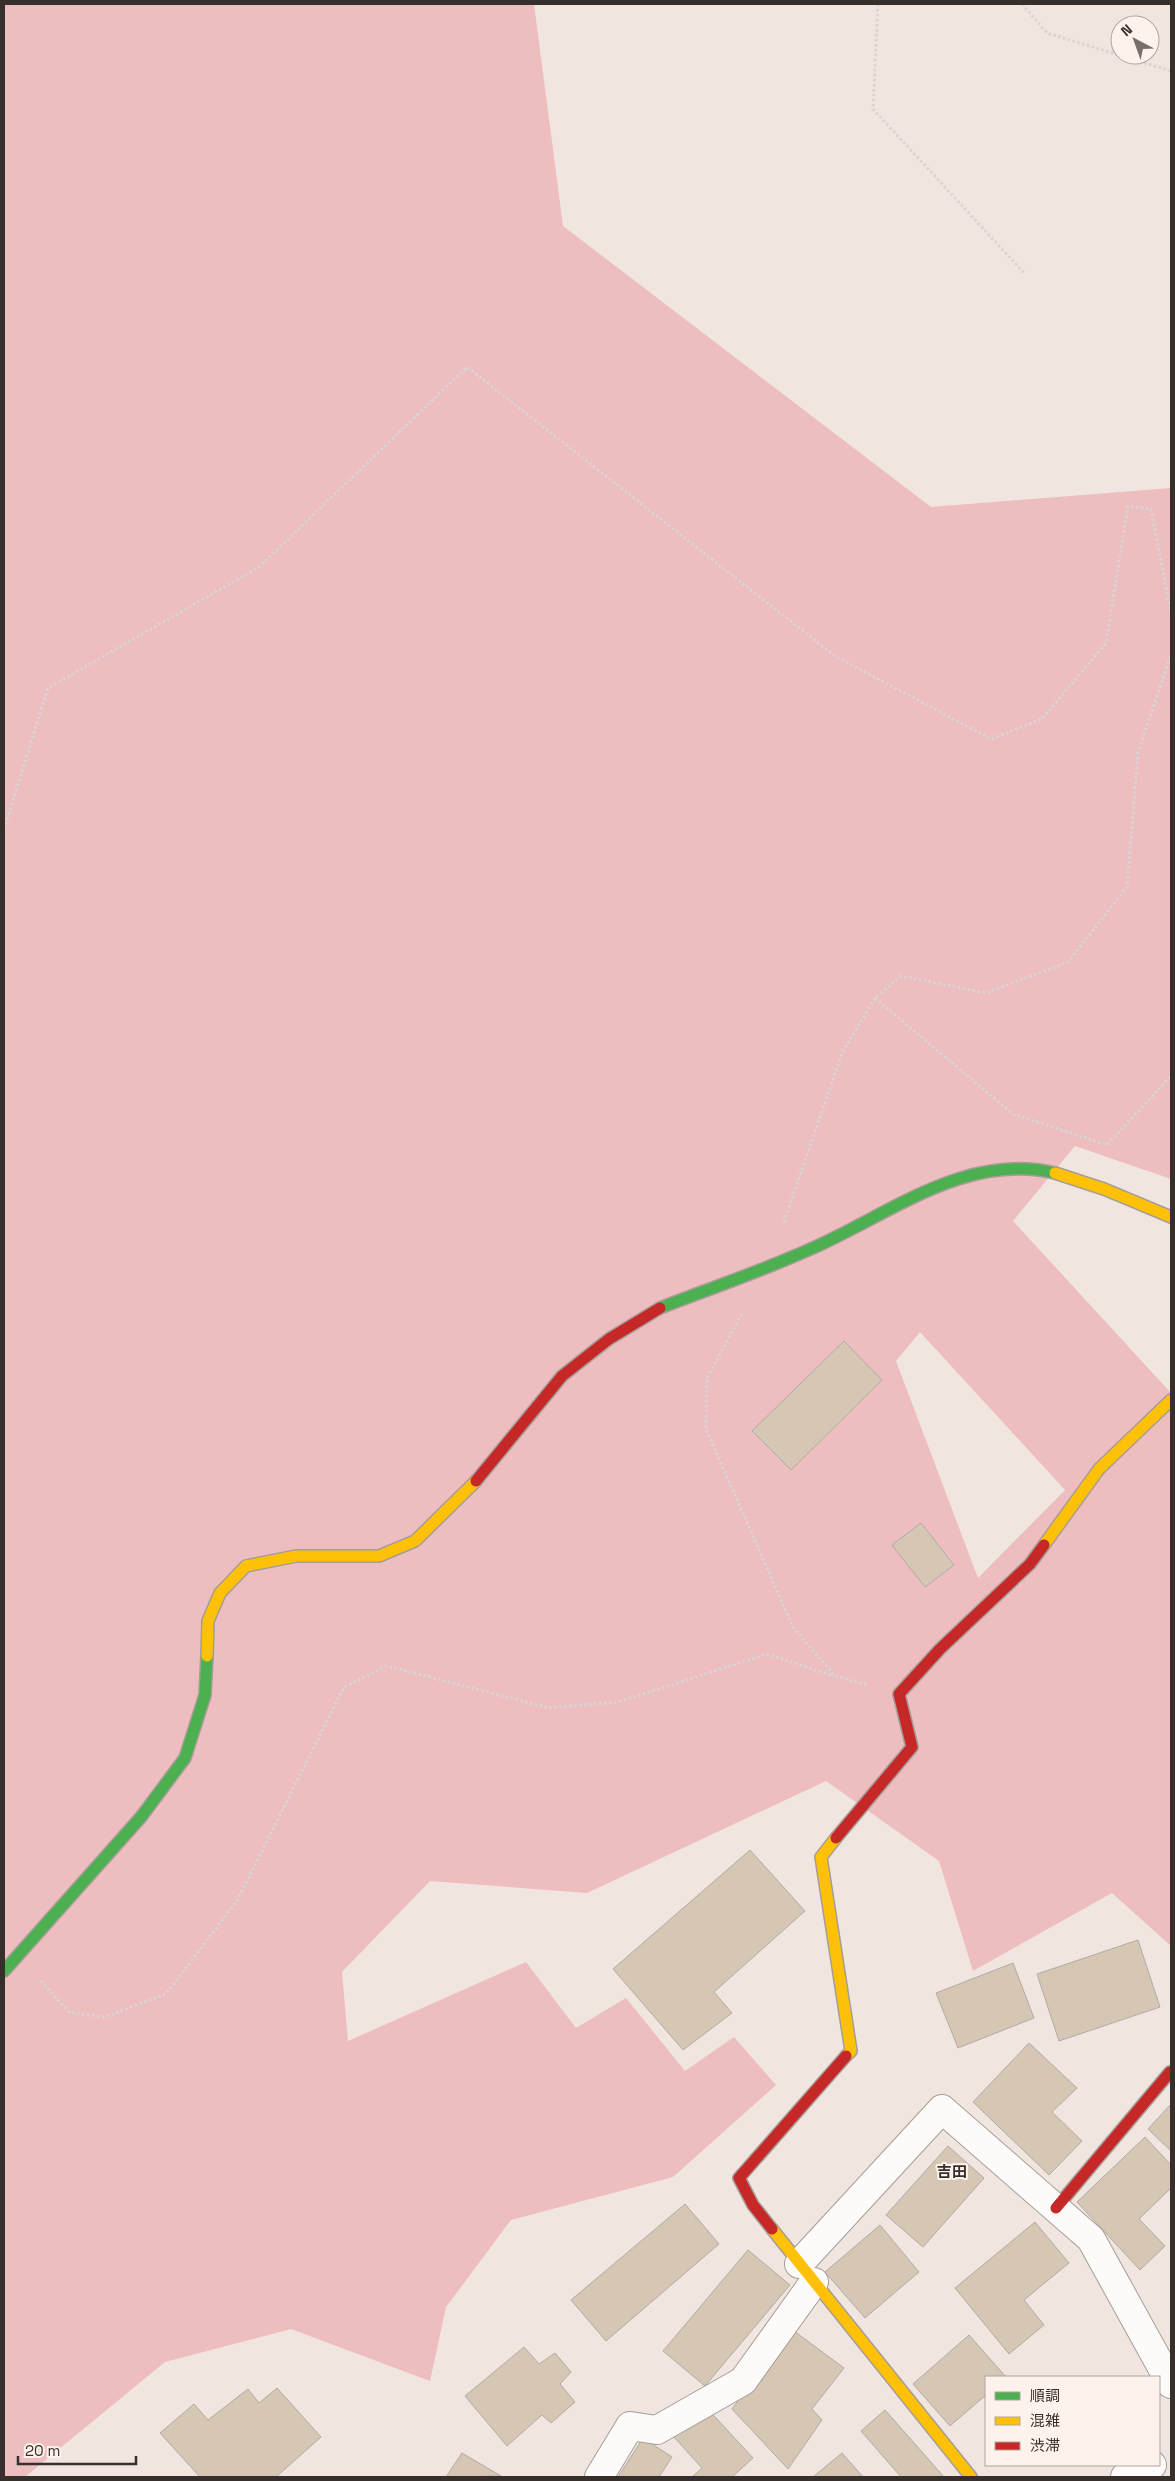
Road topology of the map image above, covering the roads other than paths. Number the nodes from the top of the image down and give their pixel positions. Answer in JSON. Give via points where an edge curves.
{"nodes":[{"id":1,"x":1171,"y":1217,"type":"edge"},
{"id":2,"x":1171,"y":1400,"type":"edge"},
{"id":3,"x":4,"y":1971,"type":"edge"},
{"id":4,"x":1170,"y":2072,"type":"dead end"},
{"id":5,"x":1056,"y":2208,"type":"junction"},
{"id":6,"x":807,"y":2273,"type":"junction"},
{"id":7,"x":1171,"y":2384,"type":"edge"},
{"id":8,"x":1150,"y":2466,"type":"edge"},
{"id":9,"x":599,"y":2477,"type":"edge"},
{"id":10,"x":971,"y":2477,"type":"edge"},
{"id":11,"x":1126,"y":2477,"type":"edge"}],
"edges":[{"from":1,"to":3,"type":"street","via":[[1071,1176],[1033,1168],[988,1169],[947,1181],[840,1232],[816,1248],[655,1310],[609,1339],[562,1376],[467,1492],[415,1541],[379,1556],[296,1556],[246,1566],[220,1593],[208,1621],[205,1696],[185,1758],[141,1818]]},
{"from":2,"to":6,"type":"street","via":[[1100,1470],[1030,1564],[940,1649],[899,1694],[912,1747],[821,1857],[851,2051],[740,2178],[752,2205]]},
{"from":4,"to":5,"type":"street"},
{"from":5,"to":6,"type":"street","via":[[942,2109]]},
{"from":5,"to":7,"type":"street","via":[[1091,2239]]},
{"from":6,"to":9,"type":"street","via":[[742,2381],[657,2430],[630,2426]]},
{"from":6,"to":10,"type":"street"},
{"from":8,"to":11,"type":"street"}]}
